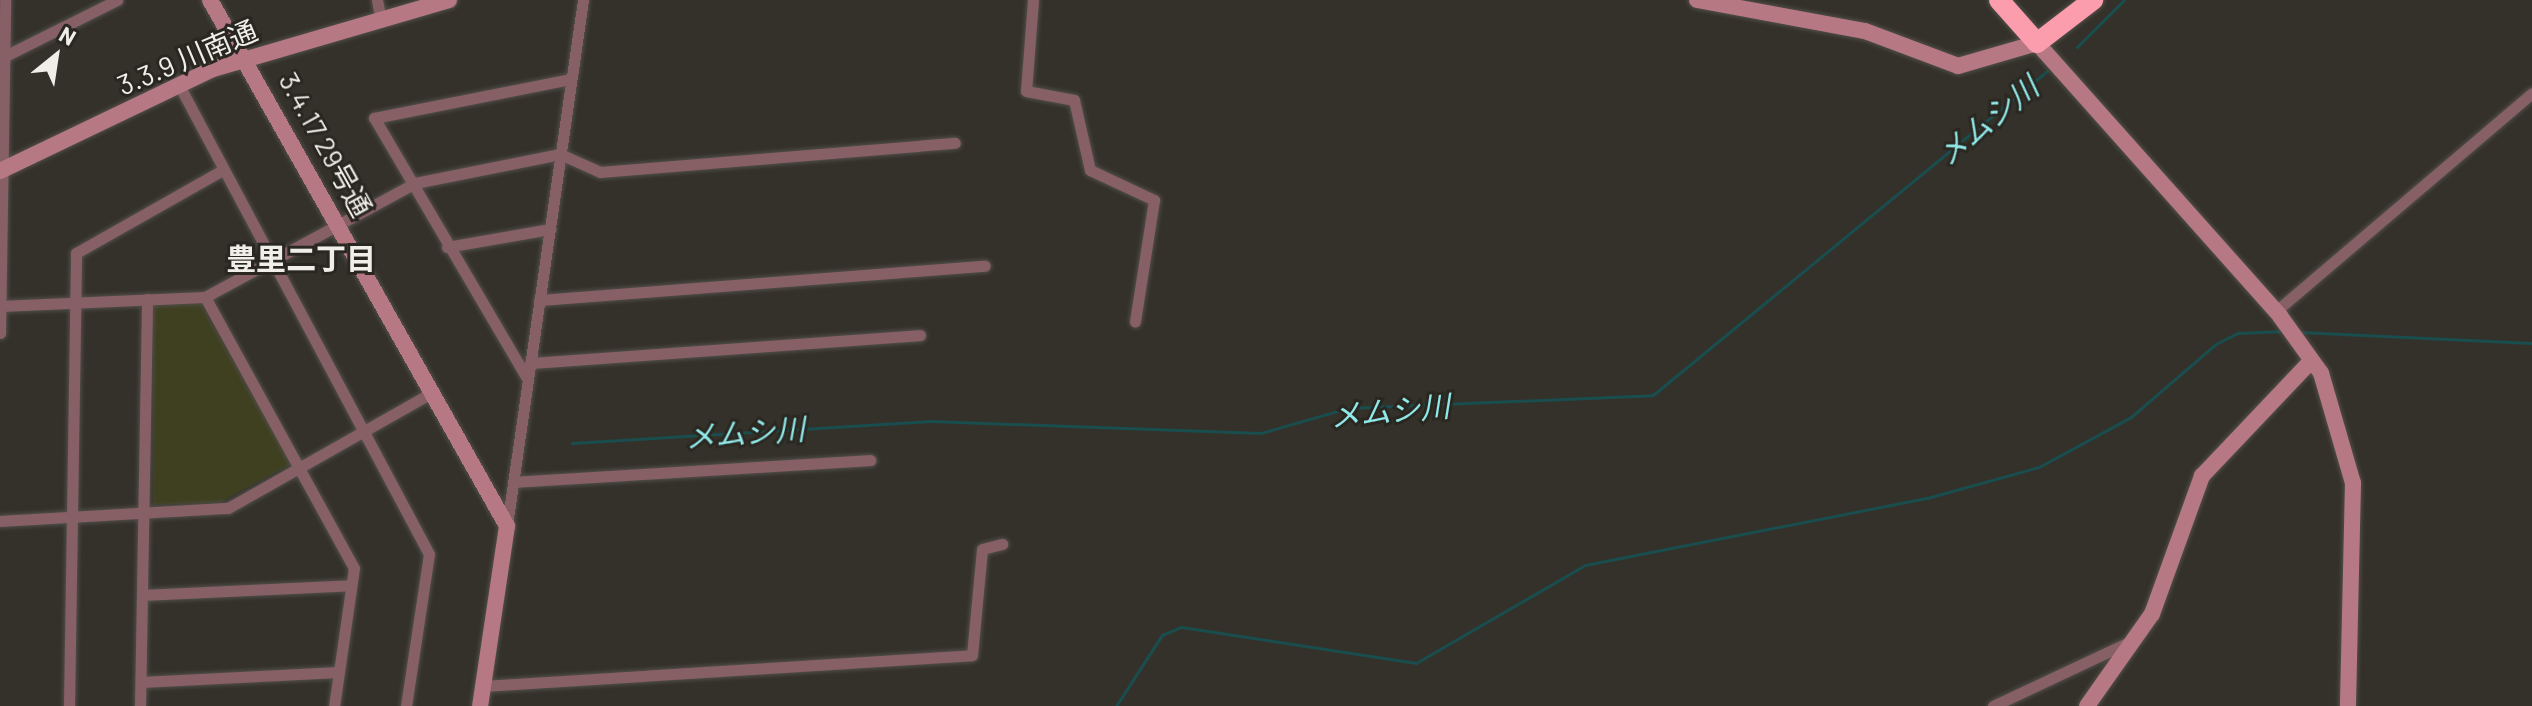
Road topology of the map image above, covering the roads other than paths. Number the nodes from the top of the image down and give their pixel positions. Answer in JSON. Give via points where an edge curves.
{"nodes":[{"id":1,"x":5,"y":0,"type":"edge"},
{"id":2,"x":117,"y":0,"type":"edge"},
{"id":3,"x":210,"y":0,"type":"edge"},
{"id":4,"x":449,"y":0,"type":"edge"},
{"id":5,"x":583,"y":0,"type":"edge"},
{"id":6,"x":1033,"y":0,"type":"edge"},
{"id":7,"x":1697,"y":0,"type":"edge"},
{"id":8,"x":1999,"y":0,"type":"edge"},
{"id":9,"x":2093,"y":0,"type":"edge"},
{"id":10,"x":378,"y":8,"type":"edge"},
{"id":11,"x":2037,"y":43,"type":"junction"},
{"id":12,"x":2,"y":57,"type":"edge"},
{"id":13,"x":248,"y":57,"type":"junction"},
{"id":14,"x":571,"y":79,"type":"junction"},
{"id":15,"x":179,"y":85,"type":"junction"},
{"id":16,"x":2532,"y":93,"type":"edge"},
{"id":17,"x":955,"y":143,"type":"dead end"},
{"id":18,"x":560,"y":154,"type":"junction"},
{"id":19,"x":2,"y":170,"type":"edge"},
{"id":20,"x":221,"y":171,"type":"junction"},
{"id":21,"x":412,"y":184,"type":"junction"},
{"id":22,"x":339,"y":221,"type":"junction"},
{"id":23,"x":550,"y":229,"type":"junction"},
{"id":24,"x":447,"y":247,"type":"junction"},
{"id":25,"x":267,"y":262,"type":"junction"},
{"id":26,"x":985,"y":266,"type":"dead end"},
{"id":27,"x":205,"y":297,"type":"junction"},
{"id":28,"x":147,"y":299,"type":"junction"},
{"id":29,"x":539,"y":300,"type":"junction"},
{"id":30,"x":75,"y":303,"type":"junction"},
{"id":31,"x":0,"y":306,"type":"edge"},
{"id":32,"x":2278,"y":313,"type":"junction"},
{"id":33,"x":1135,"y":322,"type":"dead end"},
{"id":34,"x":0,"y":333,"type":"edge"},
{"id":35,"x":920,"y":335,"type":"dead end"},
{"id":36,"x":2310,"y":357,"type":"junction"},
{"id":37,"x":530,"y":363,"type":"junction"},
{"id":38,"x":528,"y":380,"type":"junction"},
{"id":39,"x":433,"y":392,"type":"junction"},
{"id":40,"x":362,"y":432,"type":"junction"},
{"id":41,"x":870,"y":460,"type":"dead end"},
{"id":42,"x":301,"y":467,"type":"junction"},
{"id":43,"x":513,"y":482,"type":"junction"},
{"id":44,"x":143,"y":513,"type":"junction"},
{"id":45,"x":71,"y":517,"type":"junction"},
{"id":46,"x":0,"y":521,"type":"edge"},
{"id":47,"x":507,"y":526,"type":"junction"},
{"id":48,"x":1002,"y":544,"type":"dead end"},
{"id":49,"x":351,"y":585,"type":"junction"},
{"id":50,"x":142,"y":595,"type":"junction"},
{"id":51,"x":2131,"y":641,"type":"junction"},
{"id":52,"x":339,"y":672,"type":"junction"},
{"id":53,"x":141,"y":682,"type":"junction"},
{"id":54,"x":483,"y":686,"type":"junction"},
{"id":55,"x":69,"y":706,"type":"edge"},
{"id":56,"x":140,"y":706,"type":"edge"},
{"id":57,"x":334,"y":706,"type":"edge"},
{"id":58,"x":406,"y":706,"type":"edge"},
{"id":59,"x":480,"y":706,"type":"edge"},
{"id":60,"x":1993,"y":706,"type":"edge"},
{"id":61,"x":2087,"y":706,"type":"edge"},
{"id":62,"x":2348,"y":706,"type":"edge"}],
"edges":[{"from":1,"to":12,"type":"street"},
{"from":2,"to":12,"type":"street"},
{"from":3,"to":13,"type":"street","name":"3.4.17 29号通"},
{"from":4,"to":10,"type":"street","name":"3.3.9 川南通"},
{"from":5,"to":14,"type":"street"},
{"from":6,"to":33,"type":"street","via":[[1026,91],[1074,100],[1090,170],[1154,200]]},
{"from":7,"to":11,"type":"street","via":[[1865,31],[1958,66]]},
{"from":8,"to":11,"type":"highway"},
{"from":9,"to":11,"type":"highway"},
{"from":10,"to":13,"type":"street","name":"3.3.9 川南通"},
{"from":11,"to":32,"type":"street"},
{"from":12,"to":19,"type":"street"},
{"from":13,"to":15,"type":"street","name":"3.3.9 川南通"},
{"from":13,"to":22,"type":"street","name":"3.4.17 29号通"},
{"from":14,"to":18,"type":"street"},
{"from":14,"to":21,"type":"street","via":[[374,118]]},
{"from":15,"to":19,"type":"street","name":"3.3.9 川南通"},
{"from":15,"to":20,"type":"street"},
{"from":16,"to":32,"type":"street"},
{"from":17,"to":18,"type":"street","via":[[600,172]]},
{"from":18,"to":21,"type":"street"},
{"from":18,"to":23,"type":"street"},
{"from":19,"to":31,"type":"street"},
{"from":20,"to":25,"type":"street"},
{"from":20,"to":30,"type":"street","via":[[76,253]]},
{"from":21,"to":22,"type":"street"},
{"from":21,"to":24,"type":"street"},
{"from":22,"to":25,"type":"street"},
{"from":22,"to":39,"type":"street","name":"3.4.17 29号通"},
{"from":23,"to":24,"type":"street"},
{"from":23,"to":29,"type":"street"},
{"from":24,"to":38,"type":"street"},
{"from":25,"to":27,"type":"street"},
{"from":25,"to":40,"type":"street"},
{"from":26,"to":29,"type":"street"},
{"from":27,"to":28,"type":"street"},
{"from":27,"to":42,"type":"street"},
{"from":28,"to":30,"type":"street"},
{"from":28,"to":44,"type":"street"},
{"from":29,"to":37,"type":"street"},
{"from":30,"to":31,"type":"street"},
{"from":30,"to":45,"type":"street"},
{"from":31,"to":34,"type":"street"},
{"from":32,"to":36,"type":"street"},
{"from":35,"to":37,"type":"street"},
{"from":36,"to":51,"type":"street","via":[[2202,476],[2152,614]]},
{"from":36,"to":62,"type":"street","via":[[2341,421],[2353,483]]},
{"from":37,"to":38,"type":"street"},
{"from":38,"to":43,"type":"street"},
{"from":39,"to":40,"type":"street"},
{"from":39,"to":47,"type":"street","name":"3.4.17 29号通"},
{"from":40,"to":42,"type":"street"},
{"from":40,"to":58,"type":"street","via":[[429,554]]},
{"from":41,"to":43,"type":"street"},
{"from":42,"to":44,"type":"street","via":[[228,508]]},
{"from":42,"to":49,"type":"street","via":[[354,568]]},
{"from":43,"to":47,"type":"street"},
{"from":44,"to":45,"type":"street"},
{"from":44,"to":50,"type":"street"},
{"from":45,"to":46,"type":"street"},
{"from":45,"to":55,"type":"street"},
{"from":47,"to":54,"type":"street"},
{"from":48,"to":54,"type":"street","via":[[982,549],[972,655]]},
{"from":49,"to":50,"type":"street"},
{"from":49,"to":52,"type":"street"},
{"from":50,"to":53,"type":"street"},
{"from":51,"to":60,"type":"street"},
{"from":51,"to":61,"type":"street"},
{"from":52,"to":53,"type":"street"},
{"from":52,"to":57,"type":"street"},
{"from":53,"to":56,"type":"street"},
{"from":54,"to":59,"type":"street"}]}
